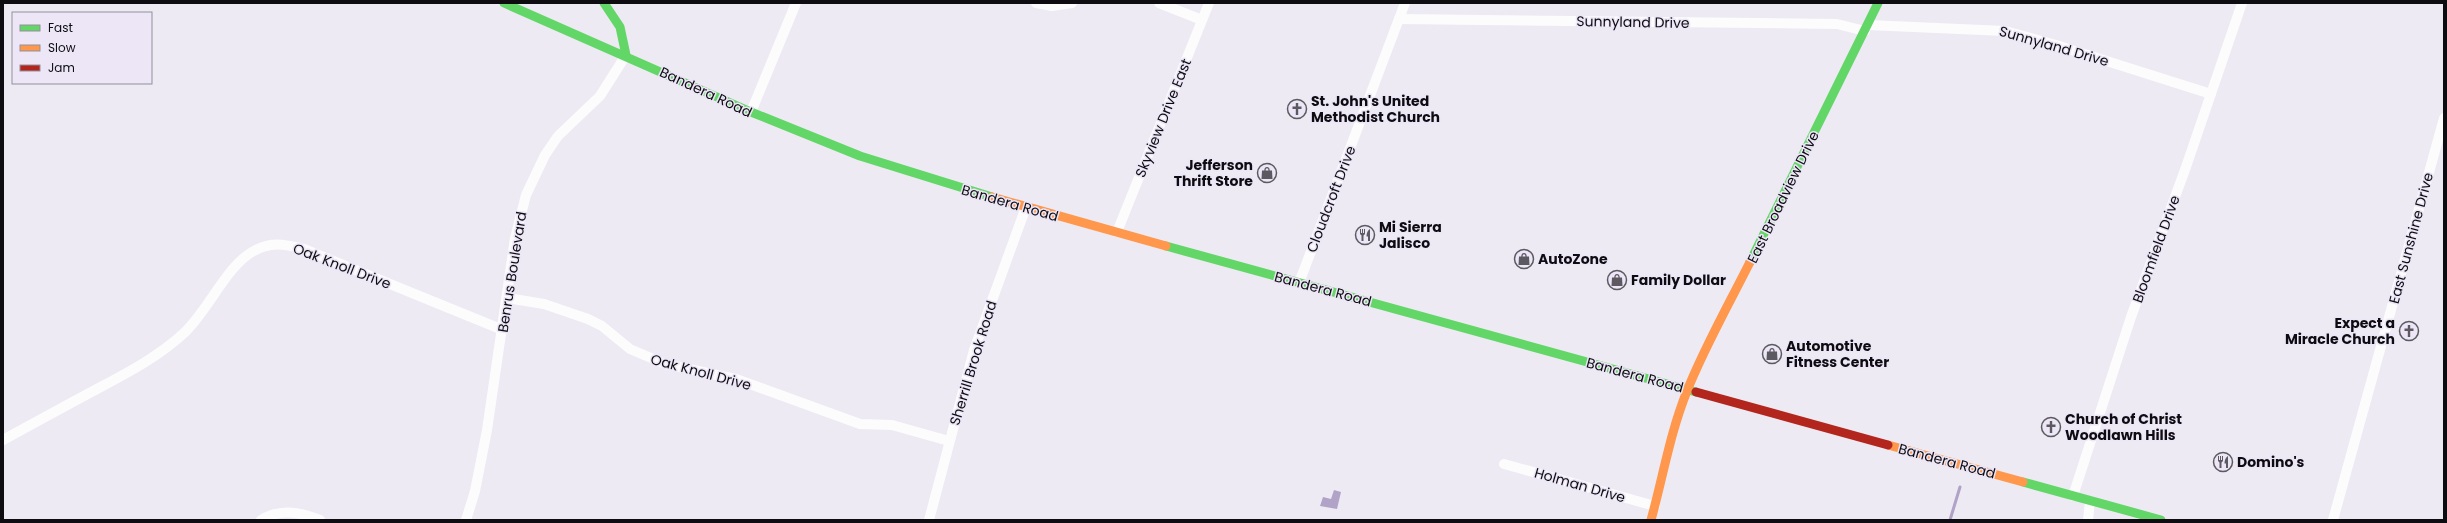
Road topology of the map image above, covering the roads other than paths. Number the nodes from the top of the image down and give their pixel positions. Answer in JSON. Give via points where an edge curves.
{"nodes":[{"id":1,"x":604,"y":3,"type":"edge"},
{"id":2,"x":796,"y":3,"type":"edge"},
{"id":3,"x":1036,"y":3,"type":"edge"},
{"id":4,"x":1072,"y":3,"type":"edge"},
{"id":5,"x":1159,"y":3,"type":"edge"},
{"id":6,"x":1209,"y":3,"type":"edge"},
{"id":7,"x":1405,"y":3,"type":"edge"},
{"id":8,"x":1878,"y":3,"type":"edge"},
{"id":9,"x":2242,"y":3,"type":"edge"},
{"id":10,"x":511,"y":4,"type":"edge"},
{"id":11,"x":1399,"y":19,"type":"junction"},
{"id":12,"x":1202,"y":20,"type":"junction"},
{"id":13,"x":1866,"y":28,"type":"junction"},
{"id":14,"x":626,"y":55,"type":"junction"},
{"id":15,"x":2211,"y":94,"type":"junction"},
{"id":16,"x":751,"y":112,"type":"junction"},
{"id":17,"x":2444,"y":118,"type":"edge"},
{"id":18,"x":1026,"y":207,"type":"junction"},
{"id":19,"x":1117,"y":232,"type":"junction"},
{"id":20,"x":1299,"y":283,"type":"junction"},
{"id":21,"x":507,"y":298,"type":"junction"},
{"id":22,"x":503,"y":330,"type":"junction"},
{"id":23,"x":1687,"y":390,"type":"junction"},
{"id":24,"x":3,"y":440,"type":"edge"},
{"id":25,"x":949,"y":442,"type":"junction"},
{"id":26,"x":1504,"y":464,"type":"dead end"},
{"id":27,"x":2073,"y":496,"type":"junction"},
{"id":28,"x":2090,"y":501,"type":"junction"},
{"id":29,"x":1655,"y":506,"type":"junction"},
{"id":30,"x":260,"y":520,"type":"edge"},
{"id":31,"x":320,"y":520,"type":"edge"},
{"id":32,"x":466,"y":520,"type":"edge"},
{"id":33,"x":929,"y":520,"type":"edge"},
{"id":34,"x":1651,"y":520,"type":"edge"},
{"id":35,"x":2088,"y":520,"type":"edge"},
{"id":36,"x":2161,"y":520,"type":"edge"},
{"id":37,"x":2333,"y":520,"type":"edge"}],
"edges":[{"from":1,"to":14,"type":"main road","via":[[616,17],[622,30]]},
{"from":2,"to":16,"type":"street"},
{"from":3,"to":4,"type":"street","via":[[1059,6]]},
{"from":5,"to":12,"type":"street"},
{"from":6,"to":12,"type":"street","name":"Skyview Drive East"},
{"from":7,"to":11,"type":"street","name":"Cloudcroft Drive"},
{"from":8,"to":13,"type":"main road","name":"East Broadview Drive"},
{"from":9,"to":15,"type":"street","name":"Bloomfield Drive"},
{"from":10,"to":14,"type":"main road","name":"Bandera Road"},
{"from":11,"to":13,"type":"street","name":"Sunnyland Drive","via":[[1837,24]]},
{"from":11,"to":20,"type":"street","name":"Cloudcroft Drive"},
{"from":12,"to":19,"type":"street","name":"Skyview Drive East"},
{"from":13,"to":15,"type":"street","name":"Sunnyland Drive","via":[[2005,31],[2056,44]]},
{"from":13,"to":23,"type":"main road","name":"East Broadview Drive"},
{"from":14,"to":16,"type":"main road","name":"Bandera Road"},
{"from":14,"to":21,"type":"street","name":"Benrus Boulevard","via":[[609,86],[558,136],[534,174],[519,216]]},
{"from":15,"to":27,"type":"street","name":"Bloomfield Drive","via":[[2131,317]]},
{"from":16,"to":18,"type":"main road","name":"Bandera Road","via":[[900,169]]},
{"from":17,"to":37,"type":"street","name":"East Sunshine Drive"},
{"from":18,"to":19,"type":"main road","name":"Bandera Road"},
{"from":18,"to":25,"type":"street","name":"Sherrill Brook Road","via":[[974,350]]},
{"from":19,"to":20,"type":"main road","name":"Bandera Road"},
{"from":20,"to":23,"type":"main road","name":"Bandera Road"},
{"from":21,"to":22,"type":"street","name":"Benrus Boulevard"},
{"from":21,"to":25,"type":"street","name":"Oak Knoll Drive","via":[[544,304],[588,319],[602,326],[630,349],[665,364],[736,379],[860,424],[892,425]]},
{"from":22,"to":24,"type":"street","name":"Oak Knoll Drive","via":[[304,249],[282,243],[268,244],[249,253],[234,268],[201,316],[172,343],[142,364]]},
{"from":22,"to":32,"type":"street","name":"Benrus Boulevard","via":[[487,430],[475,491]]},
{"from":23,"to":27,"type":"main road","name":"Bandera Road"},
{"from":23,"to":29,"type":"main road","name":"East Broadview Drive","via":[[1670,440]]},
{"from":25,"to":33,"type":"street","name":"Sherrill Brook Road"},
{"from":26,"to":29,"type":"street","name":"Holman Drive"},
{"from":27,"to":28,"type":"main road","name":"Bandera Road"},
{"from":28,"to":35,"type":"street"},
{"from":28,"to":36,"type":"main road","name":"Bandera Road"},
{"from":29,"to":34,"type":"main road","name":"East Broadview Drive"},
{"from":30,"to":31,"type":"street","via":[[282,511]]}]}
